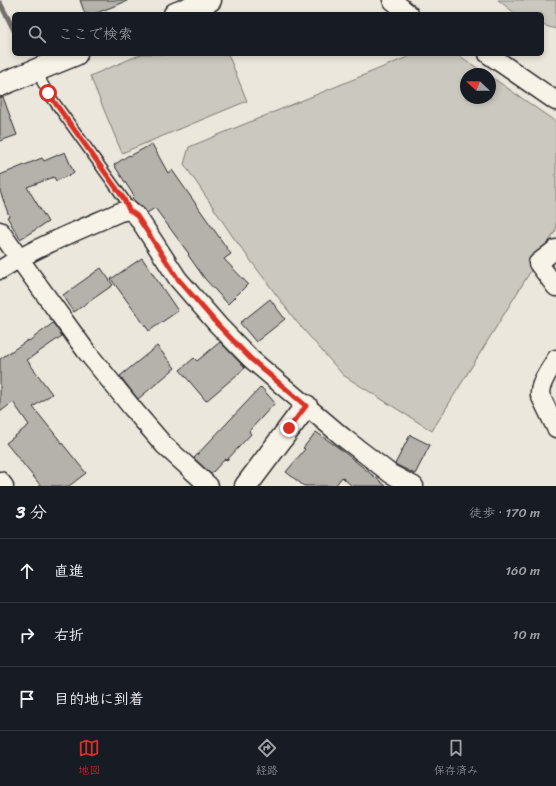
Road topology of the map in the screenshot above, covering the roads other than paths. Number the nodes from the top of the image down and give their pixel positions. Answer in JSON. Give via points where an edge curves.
{"nodes":[{"id":1,"x":210,"y":0,"type":"edge"},
{"id":2,"x":392,"y":0,"type":"edge"},
{"id":3,"x":180,"y":12,"type":"edge"},
{"id":4,"x":407,"y":12,"type":"edge"},
{"id":5,"x":71,"y":56,"type":"edge"},
{"id":6,"x":491,"y":56,"type":"edge"},
{"id":7,"x":39,"y":69,"type":"junction"},
{"id":8,"x":0,"y":85,"type":"edge"},
{"id":9,"x":556,"y":101,"type":"edge"},
{"id":10,"x":129,"y":210,"type":"junction"},
{"id":11,"x":0,"y":231,"type":"edge"},
{"id":12,"x":556,"y":249,"type":"edge"},
{"id":13,"x":19,"y":258,"type":"junction"},
{"id":14,"x":0,"y":270,"type":"edge"},
{"id":15,"x":556,"y":286,"type":"edge"},
{"id":16,"x":556,"y":359,"type":"edge"},
{"id":17,"x":306,"y":406,"type":"junction"},
{"id":18,"x":556,"y":428,"type":"edge"},
{"id":19,"x":0,"y":481,"type":"edge"},
{"id":20,"x":4,"y":486,"type":"edge"},
{"id":21,"x":208,"y":486,"type":"edge"},
{"id":22,"x":246,"y":486,"type":"edge"},
{"id":23,"x":414,"y":486,"type":"edge"}],
"edges":[{"from":1,"to":3,"type":"main road"},
{"from":2,"to":4,"type":"street"},
{"from":5,"to":7,"type":"main road"},
{"from":6,"to":9,"type":"street"},
{"from":7,"to":8,"type":"main road"},
{"from":7,"to":10,"type":"lane","via":[[48,93],[124,199]]},
{"from":10,"to":13,"type":"street"},
{"from":10,"to":17,"type":"street","via":[[137,216],[178,279],[218,325],[251,359]]},
{"from":11,"to":13,"type":"street"},
{"from":12,"to":15,"type":"street","via":[[538,263]]},
{"from":13,"to":14,"type":"street"},
{"from":13,"to":21,"type":"street","via":[[86,351],[133,409],[164,445]]},
{"from":16,"to":18,"type":"street","via":[[547,374],[540,395]]},
{"from":17,"to":22,"type":"main road"},
{"from":17,"to":23,"type":"street","via":[[391,474]]},
{"from":19,"to":20,"type":"street"}]}
